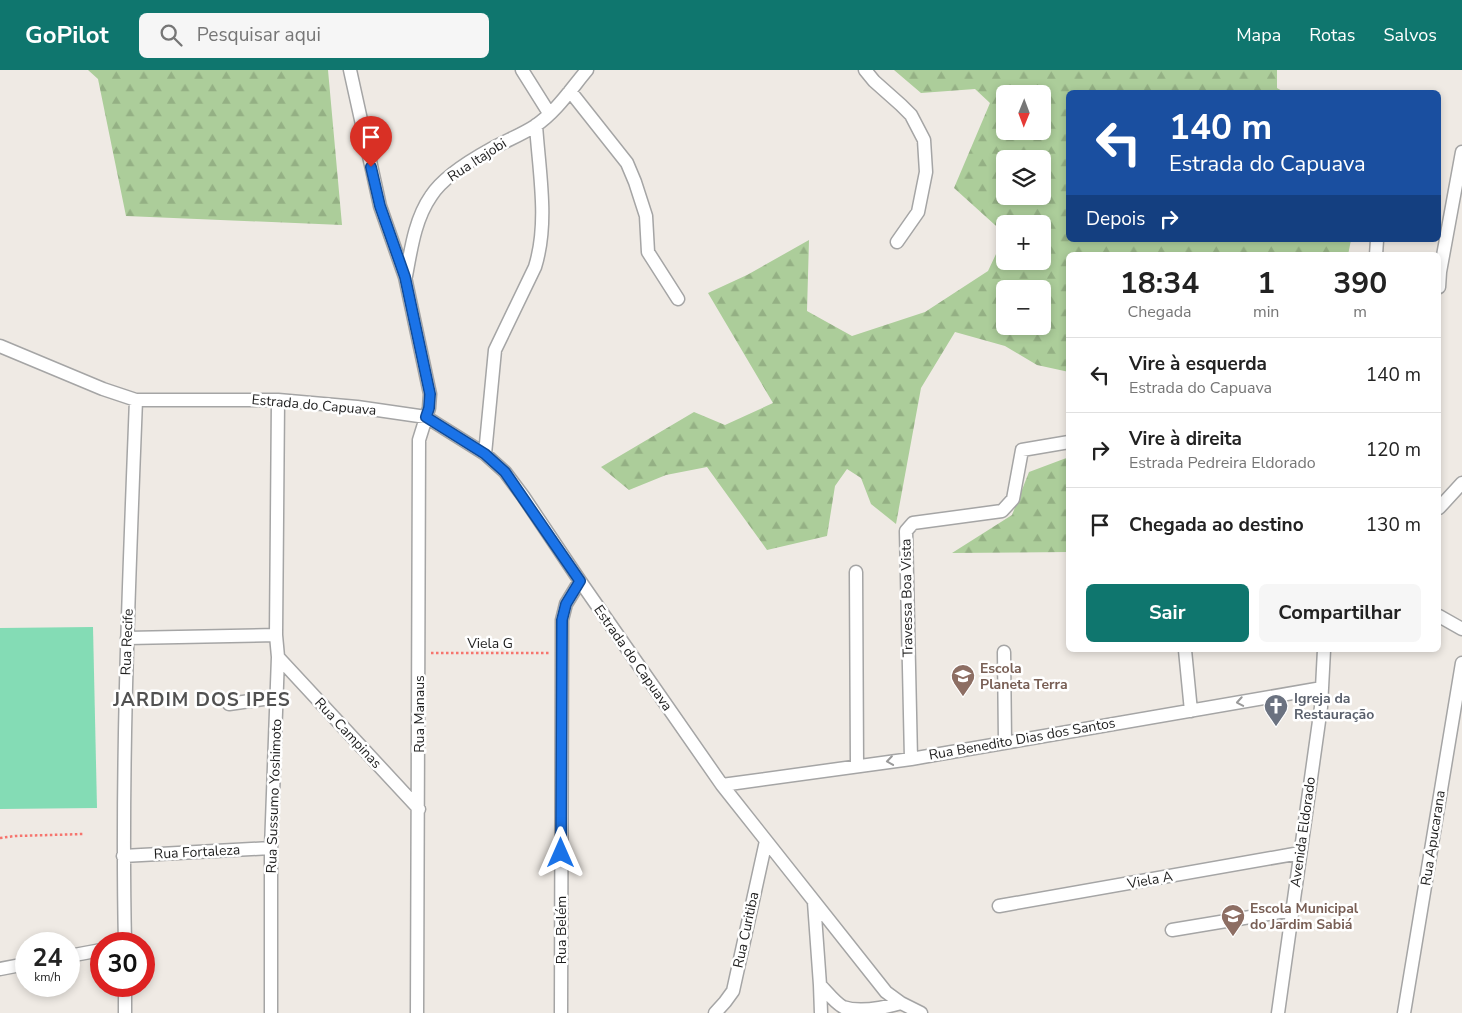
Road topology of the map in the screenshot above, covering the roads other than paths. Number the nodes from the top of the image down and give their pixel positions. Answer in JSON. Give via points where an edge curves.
{"nodes":[{"id":1,"x":350,"y":70,"type":"edge"},
{"id":2,"x":522,"y":70,"type":"edge"},
{"id":3,"x":587,"y":70,"type":"edge"},
{"id":4,"x":865,"y":70,"type":"edge"},
{"id":5,"x":570,"y":92,"type":"junction"},
{"id":6,"x":549,"y":113,"type":"junction"},
{"id":7,"x":536,"y":125,"type":"junction"},
{"id":8,"x":1462,"y":152,"type":"edge"},
{"id":9,"x":896,"y":242,"type":"dead end"},
{"id":10,"x":1441,"y":267,"type":"edge"},
{"id":11,"x":405,"y":277,"type":"junction"},
{"id":12,"x":678,"y":300,"type":"dead end"},
{"id":13,"x":0,"y":346,"type":"edge"},
{"id":14,"x":136,"y":400,"type":"junction"},
{"id":15,"x":278,"y":400,"type":"junction"},
{"id":16,"x":426,"y":417,"type":"junction"},
{"id":17,"x":1066,"y":443,"type":"edge"},
{"id":18,"x":485,"y":454,"type":"junction"},
{"id":19,"x":1460,"y":488,"type":"edge"},
{"id":20,"x":1441,"y":506,"type":"edge"},
{"id":21,"x":856,"y":572,"type":"dead end"},
{"id":22,"x":580,"y":581,"type":"junction"},
{"id":23,"x":1441,"y":617,"type":"edge"},
{"id":24,"x":1462,"y":629,"type":"edge"},
{"id":25,"x":276,"y":635,"type":"junction"},
{"id":26,"x":127,"y":638,"type":"junction"},
{"id":27,"x":1004,"y":652,"type":"dead end"},
{"id":28,"x":1185,"y":652,"type":"edge"},
{"id":29,"x":1324,"y":652,"type":"edge"},
{"id":30,"x":278,"y":657,"type":"junction"},
{"id":31,"x":1462,"y":663,"type":"edge"},
{"id":32,"x":1322,"y":688,"type":"junction"},
{"id":33,"x":277,"y":697,"type":"junction"},
{"id":34,"x":229,"y":704,"type":"dead end"},
{"id":35,"x":1191,"y":710,"type":"junction"},
{"id":36,"x":1005,"y":742,"type":"junction"},
{"id":37,"x":911,"y":759,"type":"junction"},
{"id":38,"x":857,"y":766,"type":"junction"},
{"id":39,"x":722,"y":785,"type":"junction"},
{"id":40,"x":419,"y":809,"type":"junction"},
{"id":41,"x":766,"y":841,"type":"junction"},
{"id":42,"x":271,"y":848,"type":"junction"},
{"id":43,"x":1300,"y":853,"type":"junction"},
{"id":44,"x":123,"y":856,"type":"junction"},
{"id":45,"x":814,"y":902,"type":"junction"},
{"id":46,"x":999,"y":906,"type":"dead end"},
{"id":47,"x":1292,"y":910,"type":"junction"},
{"id":48,"x":1172,"y":930,"type":"dead end"},
{"id":49,"x":125,"y":932,"type":"edge"},
{"id":50,"x":15,"y":966,"type":"edge"},
{"id":51,"x":0,"y":969,"type":"edge"},
{"id":52,"x":820,"y":985,"type":"junction"},
{"id":53,"x":125,"y":997,"type":"edge"},
{"id":54,"x":901,"y":1004,"type":"junction"},
{"id":55,"x":126,"y":1013,"type":"edge"},
{"id":56,"x":271,"y":1013,"type":"edge"},
{"id":57,"x":417,"y":1013,"type":"edge"},
{"id":58,"x":561,"y":1013,"type":"edge"},
{"id":59,"x":715,"y":1013,"type":"edge"},
{"id":60,"x":821,"y":1013,"type":"edge"},
{"id":61,"x":921,"y":1013,"type":"edge"},
{"id":62,"x":1278,"y":1013,"type":"edge"},
{"id":63,"x":1404,"y":1013,"type":"edge"}],
"edges":[{"from":1,"to":11,"type":"street","name":"Rua Manaus","via":[[380,206]]},
{"from":2,"to":6,"type":"street"},
{"from":3,"to":5,"type":"street","name":"Rua Itajobi"},
{"from":4,"to":9,"type":"street","via":[[902,104],[924,140],[926,172],[918,212]]},
{"from":5,"to":6,"type":"street","name":"Rua Itajobi"},
{"from":5,"to":12,"type":"street","via":[[627,163],[646,216],[648,252]]},
{"from":6,"to":7,"type":"street","name":"Rua Itajobi"},
{"from":7,"to":11,"type":"street","name":"Rua Itajobi","via":[[488,150],[448,177],[431,195],[421,214]]},
{"from":7,"to":18,"type":"street","via":[[542,214],[539,254],[495,350]]},
{"from":8,"to":10,"type":"street"},
{"from":11,"to":16,"type":"street","name":"Rua Manaus","via":[[430,394]]},
{"from":13,"to":14,"type":"street","name":"Estrada do Capuava","via":[[103,390]]},
{"from":14,"to":15,"type":"street","name":"Estrada do Capuava"},
{"from":14,"to":26,"type":"street","name":"Rua Recife"},
{"from":15,"to":16,"type":"street","name":"Estrada do Capuava"},
{"from":15,"to":25,"type":"street","name":"Rua Sussumo Yoshimoto"},
{"from":16,"to":18,"type":"street","name":"Estrada do Capuava"},
{"from":16,"to":40,"type":"street","name":"Rua Manaus","via":[[419,440]]},
{"from":17,"to":37,"type":"street","name":"Travessa Boa Vista","via":[[1022,450],[1013,499],[1002,511],[913,523],[906,532]]},
{"from":18,"to":22,"type":"street","name":"Estrada do Capuava","via":[[505,472]]},
{"from":19,"to":20,"type":"street"},
{"from":21,"to":38,"type":"street"},
{"from":22,"to":39,"type":"street","name":"Estrada do Capuava"},
{"from":22,"to":58,"type":"street","name":"Rua Belém","via":[[562,613]]},
{"from":23,"to":24,"type":"street"},
{"from":25,"to":26,"type":"street"},
{"from":25,"to":30,"type":"street","name":"Rua Sussumo Yoshimoto"},
{"from":26,"to":44,"type":"street","name":"Rua Recife"},
{"from":27,"to":36,"type":"street"},
{"from":28,"to":35,"type":"street"},
{"from":29,"to":32,"type":"street","name":"Avenida Eldorado"},
{"from":30,"to":33,"type":"street","name":"Rua Sussumo Yoshimoto"},
{"from":30,"to":40,"type":"street","name":"Rua Campinas"},
{"from":31,"to":63,"type":"street","name":"Rua Apucarana"},
{"from":32,"to":35,"type":"street","name":"Rua Benedito Dias dos Santos","one_way":true},
{"from":32,"to":43,"type":"street","name":"Avenida Eldorado"},
{"from":33,"to":34,"type":"street"},
{"from":33,"to":42,"type":"street","name":"Rua Sussumo Yoshimoto"},
{"from":35,"to":36,"type":"street","name":"Rua Benedito Dias dos Santos"},
{"from":36,"to":37,"type":"street","name":"Rua Benedito Dias dos Santos"},
{"from":37,"to":38,"type":"street","name":"Rua Benedito Dias dos Santos","one_way":true},
{"from":38,"to":39,"type":"street","name":"Rua Benedito Dias dos Santos"},
{"from":39,"to":41,"type":"street","name":"Estrada do Capuava"},
{"from":40,"to":57,"type":"street","name":"Rua Manaus"},
{"from":41,"to":45,"type":"street","name":"Estrada do Capuava"},
{"from":41,"to":59,"type":"street","name":"Rua Curitiba","via":[[735,982]]},
{"from":42,"to":44,"type":"street","name":"Rua Fortaleza"},
{"from":42,"to":56,"type":"street","name":"Rua Sussumo Yoshimoto"},
{"from":43,"to":46,"type":"street","name":"Viela A"},
{"from":43,"to":47,"type":"street","name":"Avenida Eldorado"},
{"from":44,"to":49,"type":"street","name":"Rua Recife"},
{"from":45,"to":52,"type":"street"},
{"from":45,"to":54,"type":"street","name":"Estrada do Capuava","via":[[886,992]]},
{"from":47,"to":48,"type":"street"},
{"from":47,"to":62,"type":"street","name":"Avenida Eldorado"},
{"from":50,"to":51,"type":"street"},
{"from":52,"to":54,"type":"street","via":[[842,1007],[851,1010],[871,1011]]},
{"from":52,"to":60,"type":"street"},
{"from":53,"to":55,"type":"street"},
{"from":54,"to":61,"type":"street","name":"Estrada do Capuava"}]}
